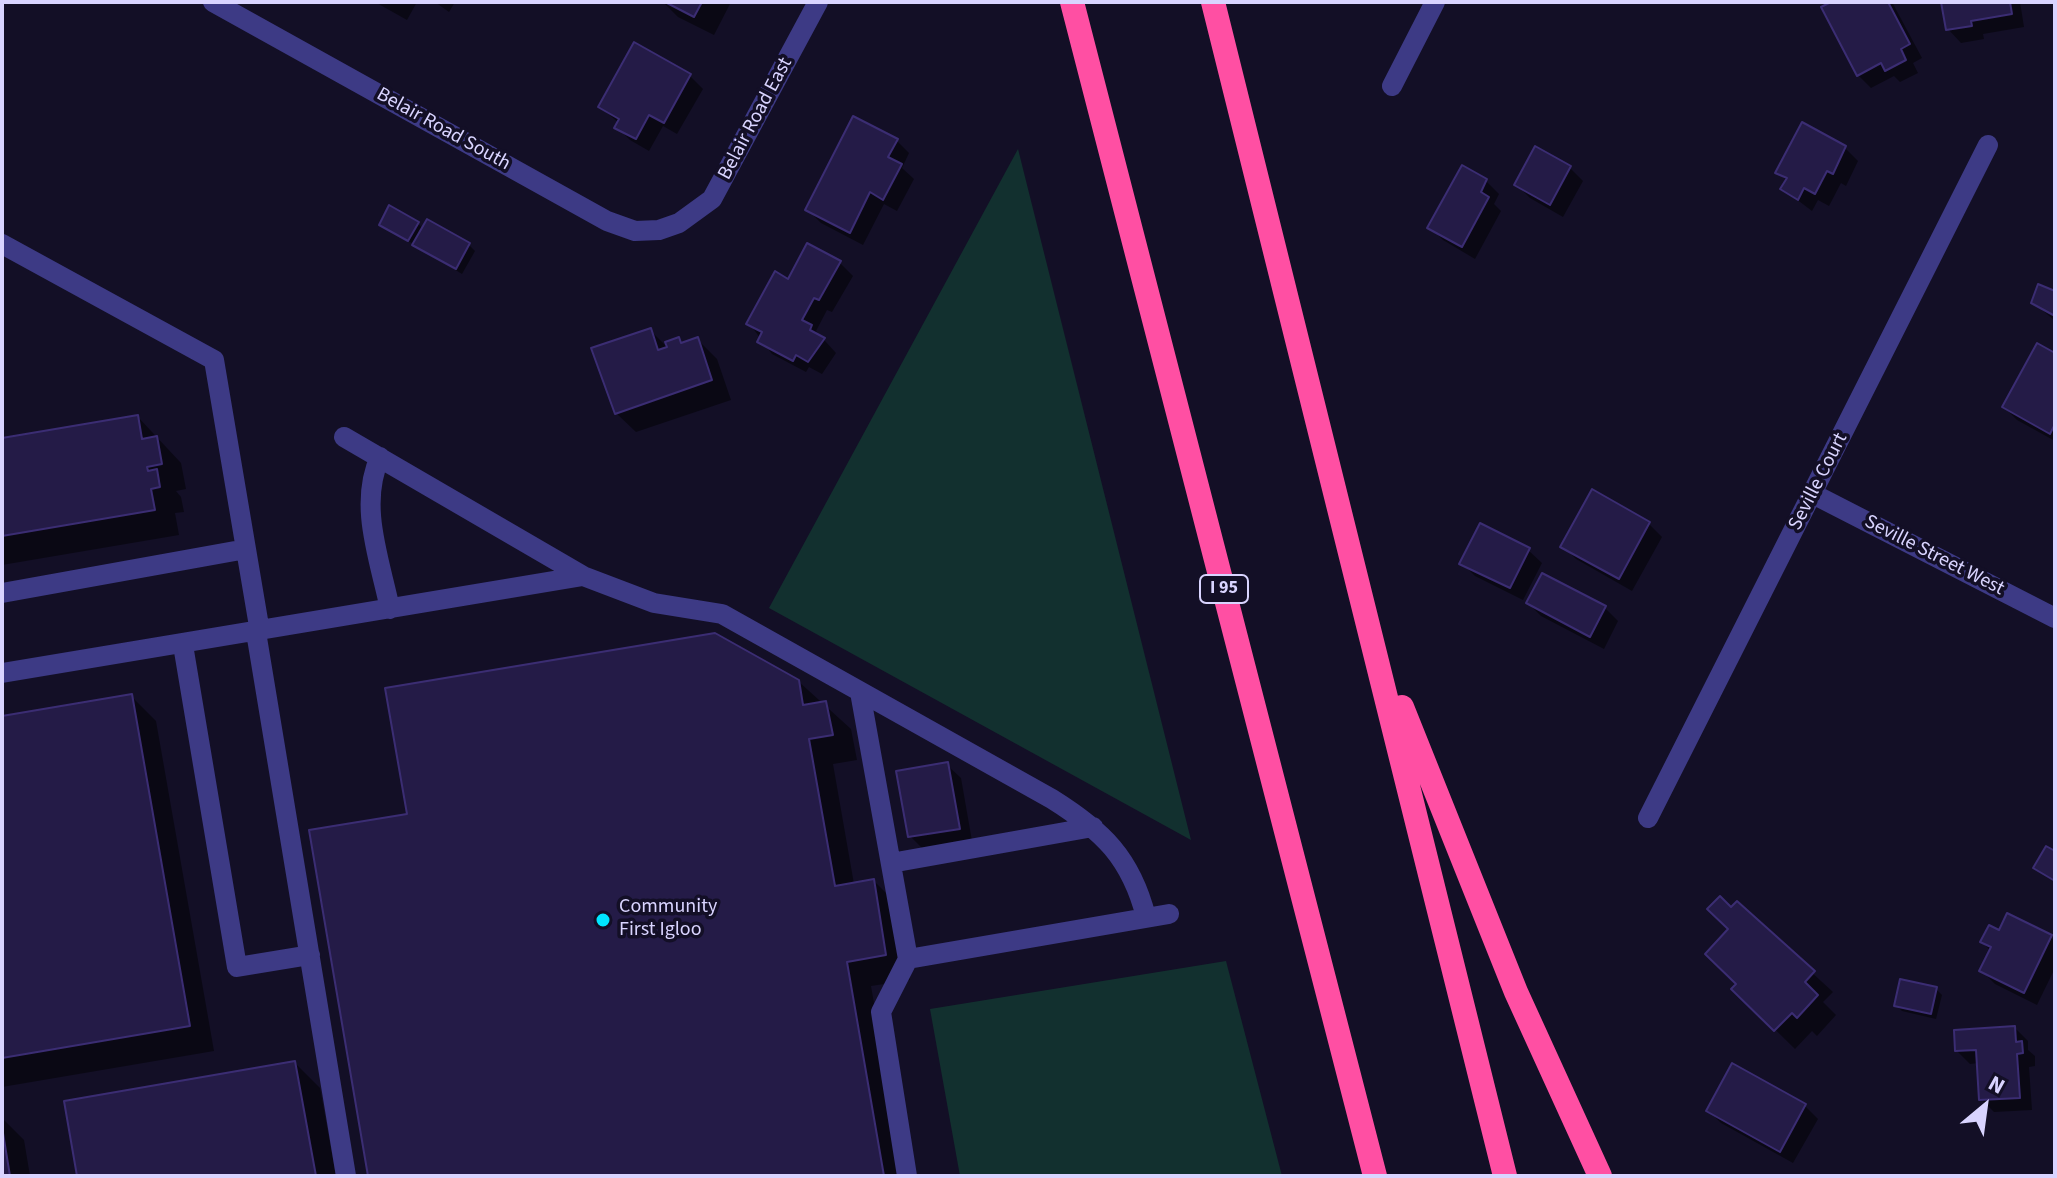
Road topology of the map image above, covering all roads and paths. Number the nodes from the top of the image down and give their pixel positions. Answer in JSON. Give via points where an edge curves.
{"nodes":[{"id":1,"x":818,"y":2,"type":"edge"},
{"id":2,"x":1072,"y":2,"type":"edge"},
{"id":3,"x":1213,"y":2,"type":"edge"},
{"id":4,"x":1435,"y":2,"type":"edge"},
{"id":5,"x":222,"y":4,"type":"edge"},
{"id":6,"x":1392,"y":86,"type":"dead end"},
{"id":7,"x":1988,"y":145,"type":"dead end"},
{"id":8,"x":679,"y":223,"type":"joint"},
{"id":9,"x":2,"y":244,"type":"edge"},
{"id":10,"x":344,"y":437,"type":"dead end"},
{"id":11,"x":380,"y":457,"type":"junction"},
{"id":12,"x":1813,"y":494,"type":"junction"},
{"id":13,"x":246,"y":549,"type":"junction"},
{"id":14,"x":583,"y":576,"type":"junction"},
{"id":15,"x":2,"y":593,"type":"edge"},
{"id":16,"x":390,"y":609,"type":"junction"},
{"id":17,"x":2055,"y":618,"type":"edge"},
{"id":18,"x":1368,"y":624,"type":"junction"},
{"id":19,"x":258,"y":632,"type":"junction"},
{"id":20,"x":183,"y":645,"type":"junction"},
{"id":21,"x":2,"y":673,"type":"edge"},
{"id":22,"x":860,"y":692,"type":"junction"},
{"id":23,"x":1648,"y":818,"type":"dead end"},
{"id":24,"x":1093,"y":827,"type":"junction"},
{"id":25,"x":891,"y":863,"type":"junction"},
{"id":26,"x":1169,"y":914,"type":"dead end"},
{"id":27,"x":1146,"y":917,"type":"junction"},
{"id":28,"x":310,"y":955,"type":"junction"},
{"id":29,"x":908,"y":959,"type":"junction"},
{"id":30,"x":346,"y":1176,"type":"edge"},
{"id":31,"x":907,"y":1176,"type":"edge"},
{"id":32,"x":1375,"y":1176,"type":"edge"},
{"id":33,"x":1505,"y":1176,"type":"edge"},
{"id":34,"x":1600,"y":1176,"type":"edge"}],
"edges":[{"from":1,"to":8,"type":"street","name":"Belair Road East","via":[[712,199]]},
{"from":2,"to":32,"type":"highway","number":"I 95"},
{"from":3,"to":18,"type":"highway"},
{"from":4,"to":6,"type":"street"},
{"from":5,"to":8,"type":"street","name":"Belair Road South","via":[[607,221],[647,232]]},
{"from":7,"to":12,"type":"street","name":"Seville Court"},
{"from":9,"to":13,"type":"street","via":[[214,360]]},
{"from":10,"to":11,"type":"street"},
{"from":11,"to":14,"type":"street"},
{"from":11,"to":16,"type":"street","via":[[370,482],[369,504]]},
{"from":12,"to":17,"type":"street","name":"Seville Street West"},
{"from":12,"to":23,"type":"street","name":"Seville Court"},
{"from":13,"to":15,"type":"street"},
{"from":13,"to":19,"type":"street"},
{"from":14,"to":16,"type":"street"},
{"from":14,"to":22,"type":"street","via":[[654,603],[722,614]]},
{"from":16,"to":19,"type":"street"},
{"from":18,"to":33,"type":"highway"},
{"from":18,"to":34,"type":"highway","via":[[1516,992]]},
{"from":19,"to":20,"type":"street"},
{"from":19,"to":28,"type":"street"},
{"from":20,"to":21,"type":"street"},
{"from":20,"to":28,"type":"street","via":[[237,967]]},
{"from":22,"to":24,"type":"street"},
{"from":22,"to":25,"type":"street"},
{"from":24,"to":25,"type":"street"},
{"from":24,"to":27,"type":"street","via":[[1132,872]]},
{"from":25,"to":29,"type":"street"},
{"from":26,"to":27,"type":"street"},
{"from":27,"to":29,"type":"street"},
{"from":28,"to":30,"type":"street"},
{"from":29,"to":31,"type":"street","via":[[881,1012]]}]}
